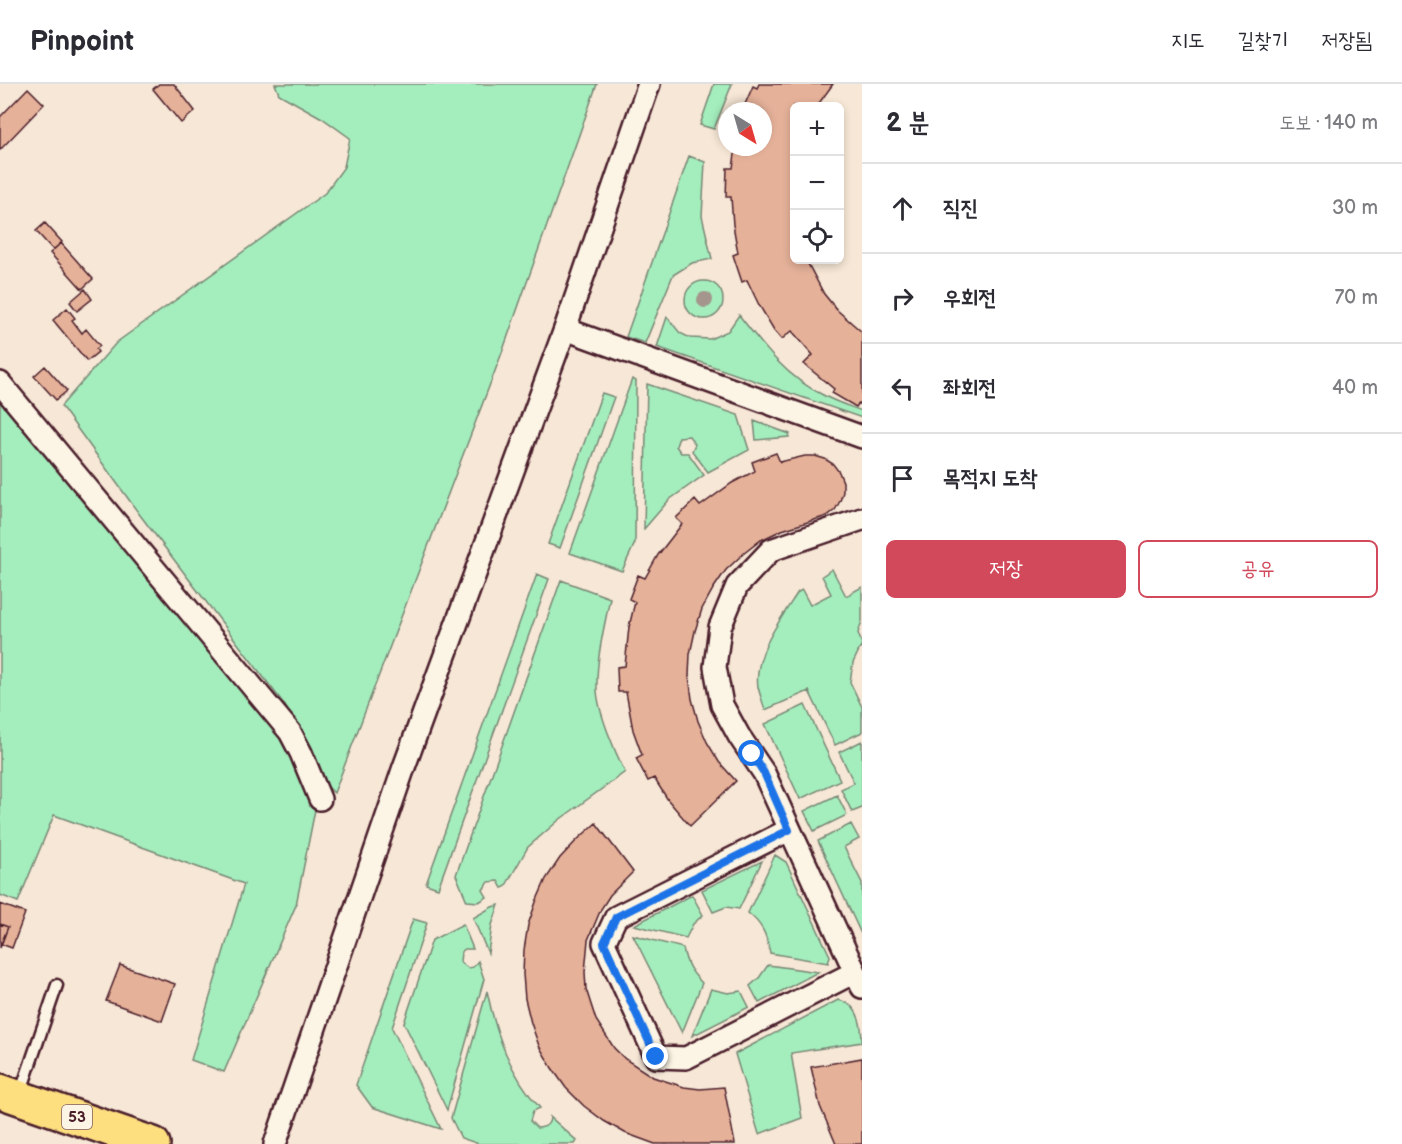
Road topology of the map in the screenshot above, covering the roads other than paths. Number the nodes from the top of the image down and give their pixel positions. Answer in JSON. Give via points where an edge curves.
{"nodes":[{"id":1,"x":648,"y":84,"type":"edge"},
{"id":2,"x":565,"y":329,"type":"junction"},
{"id":3,"x":0,"y":383,"type":"edge"},
{"id":4,"x":862,"y":437,"type":"edge"},
{"id":5,"x":862,"y":519,"type":"edge"},
{"id":6,"x":320,"y":799,"type":"dead end"},
{"id":7,"x":789,"y":830,"type":"junction"},
{"id":8,"x":857,"y":970,"type":"edge"},
{"id":9,"x":57,"y":985,"type":"dead end"},
{"id":10,"x":9,"y":1094,"type":"edge"},
{"id":11,"x":153,"y":1144,"type":"edge"},
{"id":12,"x":275,"y":1144,"type":"edge"}],
"edges":[{"from":1,"to":2,"type":"street"},
{"from":2,"to":4,"type":"street"},
{"from":2,"to":12,"type":"street","via":[[404,767]]},
{"from":3,"to":6,"type":"street","via":[[290,732]]},
{"from":5,"to":7,"type":"street","via":[[771,550],[737,586],[720,627],[715,667],[722,705],[764,773]]},
{"from":7,"to":8,"type":"street"},
{"from":7,"to":8,"type":"street","via":[[616,917],[604,943],[656,1057],[686,1058]]},
{"from":9,"to":10,"type":"lane"},
{"from":10,"to":11,"type":"main road","number":"53"}]}
